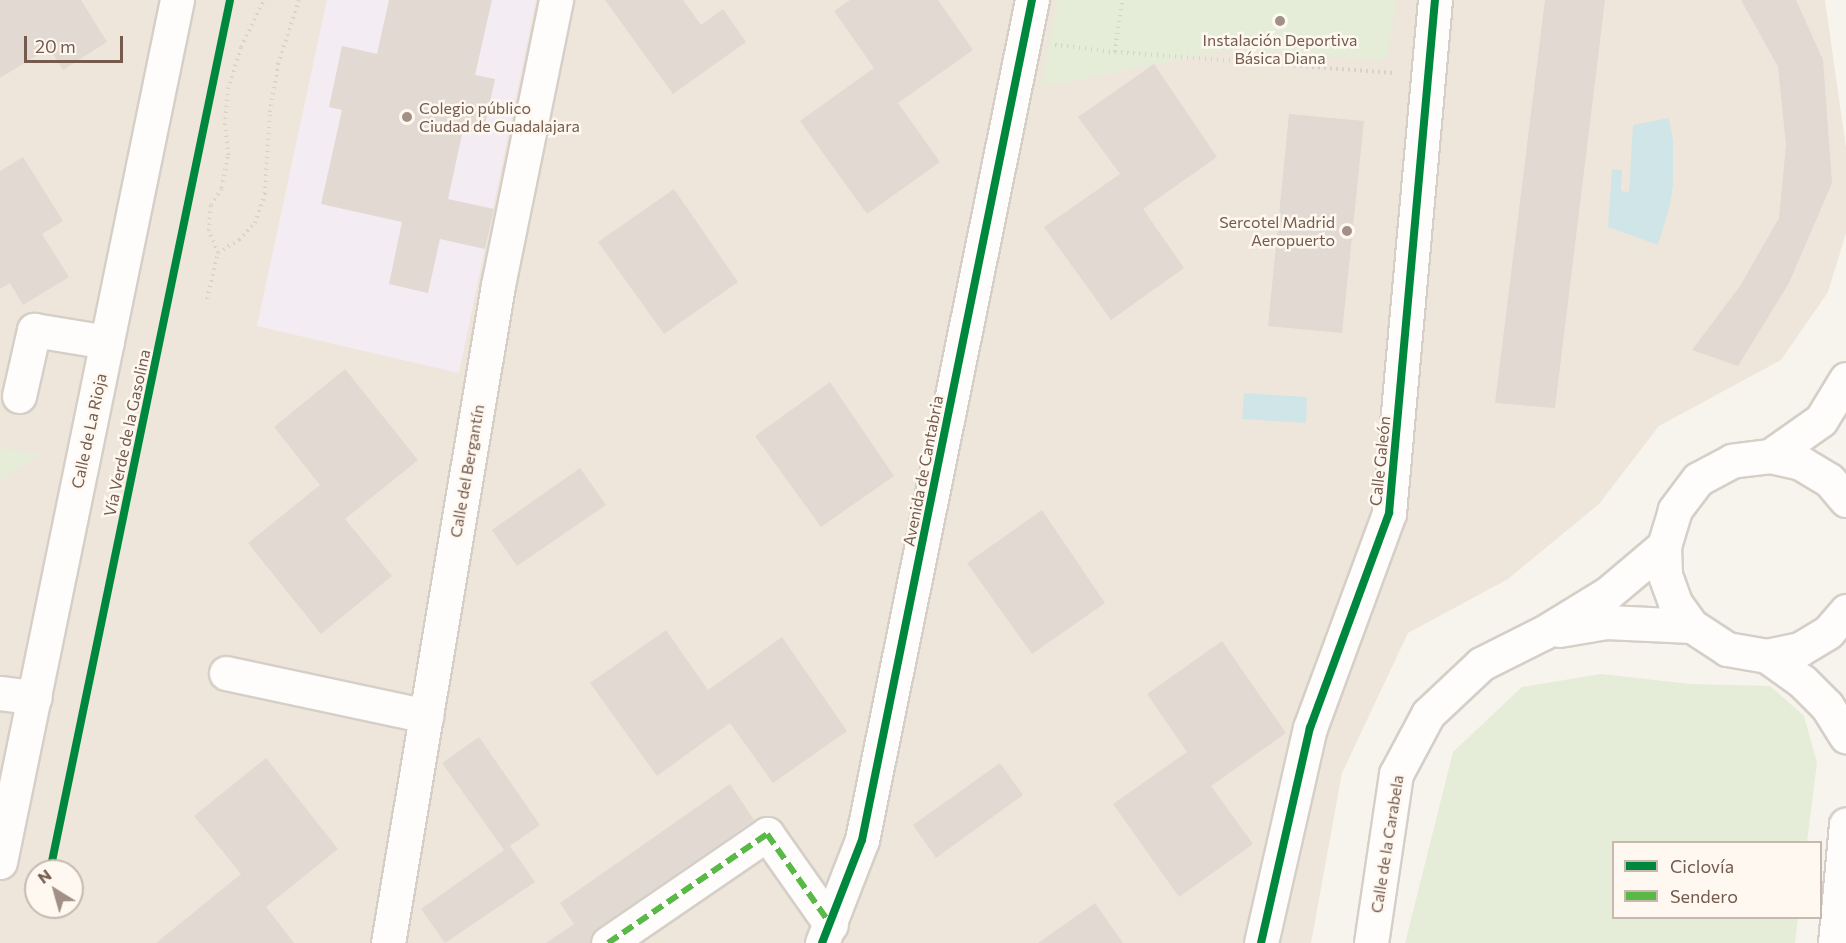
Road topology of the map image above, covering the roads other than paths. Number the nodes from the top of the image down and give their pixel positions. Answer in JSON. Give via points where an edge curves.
{"nodes":[{"id":1,"x":177,"y":0,"type":"edge"},
{"id":2,"x":556,"y":0,"type":"edge"},
{"id":3,"x":1032,"y":0,"type":"edge"},
{"id":4,"x":1435,"y":0,"type":"edge"},
{"id":5,"x":107,"y":342,"type":"junction"},
{"id":6,"x":1846,"y":379,"type":"edge"},
{"id":7,"x":19,"y":396,"type":"dead end"},
{"id":8,"x":1770,"y":456,"type":"junction"},
{"id":9,"x":1846,"y":500,"type":"edge"},
{"id":10,"x":1664,"y":546,"type":"junction"},
{"id":11,"x":1846,"y":611,"type":"edge"},
{"id":12,"x":1692,"y":626,"type":"junction"},
{"id":13,"x":1543,"y":633,"type":"junction"},
{"id":14,"x":1767,"y":656,"type":"junction"},
{"id":15,"x":226,"y":673,"type":"dead end"},
{"id":16,"x":0,"y":693,"type":"edge"},
{"id":17,"x":34,"y":697,"type":"junction"},
{"id":18,"x":426,"y":716,"type":"junction"},
{"id":19,"x":1846,"y":736,"type":"edge"},
{"id":20,"x":7,"y":798,"type":"edge"},
{"id":21,"x":1846,"y":825,"type":"edge"},
{"id":22,"x":0,"y":862,"type":"edge"},
{"id":23,"x":826,"y":934,"type":"edge"},
{"id":24,"x":388,"y":943,"type":"edge"},
{"id":25,"x":608,"y":943,"type":"edge"},
{"id":26,"x":1261,"y":943,"type":"edge"},
{"id":27,"x":1371,"y":943,"type":"edge"},
{"id":28,"x":1835,"y":943,"type":"edge"}],
"edges":[{"from":1,"to":5,"type":"street","name":"Calle de La Rioja"},
{"from":2,"to":18,"type":"street","name":"Calle del Bergantín","via":[[498,285]]},
{"from":3,"to":23,"type":"street","name":"Avenida de Cantabria","via":[[862,840]]},
{"from":4,"to":26,"type":"street","name":"Calle Galeón","via":[[1389,513],[1310,729]]},
{"from":5,"to":7,"type":"street","via":[[34,330]]},
{"from":5,"to":17,"type":"street","name":"Calle de La Rioja"},
{"from":6,"to":8,"type":"street","via":[[1821,420]]},
{"from":8,"to":9,"type":"street","via":[[1801,463],[1829,480]]},
{"from":8,"to":10,"type":"street","via":[[1732,461],[1698,479],[1675,510]]},
{"from":10,"to":12,"type":"street","via":[[1665,575],[1675,603]]},
{"from":10,"to":13,"type":"street","via":[[1606,594]]},
{"from":11,"to":14,"type":"street","via":[[1828,632],[1800,649]]},
{"from":12,"to":13,"type":"street","via":[[1606,622]]},
{"from":12,"to":14,"type":"street","via":[[1727,649]]},
{"from":13,"to":27,"type":"street","name":"Calle de la Carabela","via":[[1481,664],[1428,714],[1396,774]]},
{"from":14,"to":19,"type":"street","via":[[1803,682],[1827,706]]},
{"from":15,"to":18,"type":"street"},
{"from":16,"to":17,"type":"street"},
{"from":17,"to":20,"type":"street","name":"Calle de La Rioja"},
{"from":18,"to":24,"type":"street","name":"Calle del Bergantín"},
{"from":20,"to":22,"type":"street","name":"Calle de La Rioja"},
{"from":21,"to":28,"type":"street"},
{"from":23,"to":25,"type":"street","name":"Avenida de Cantabria","via":[[767,834]]}]}
